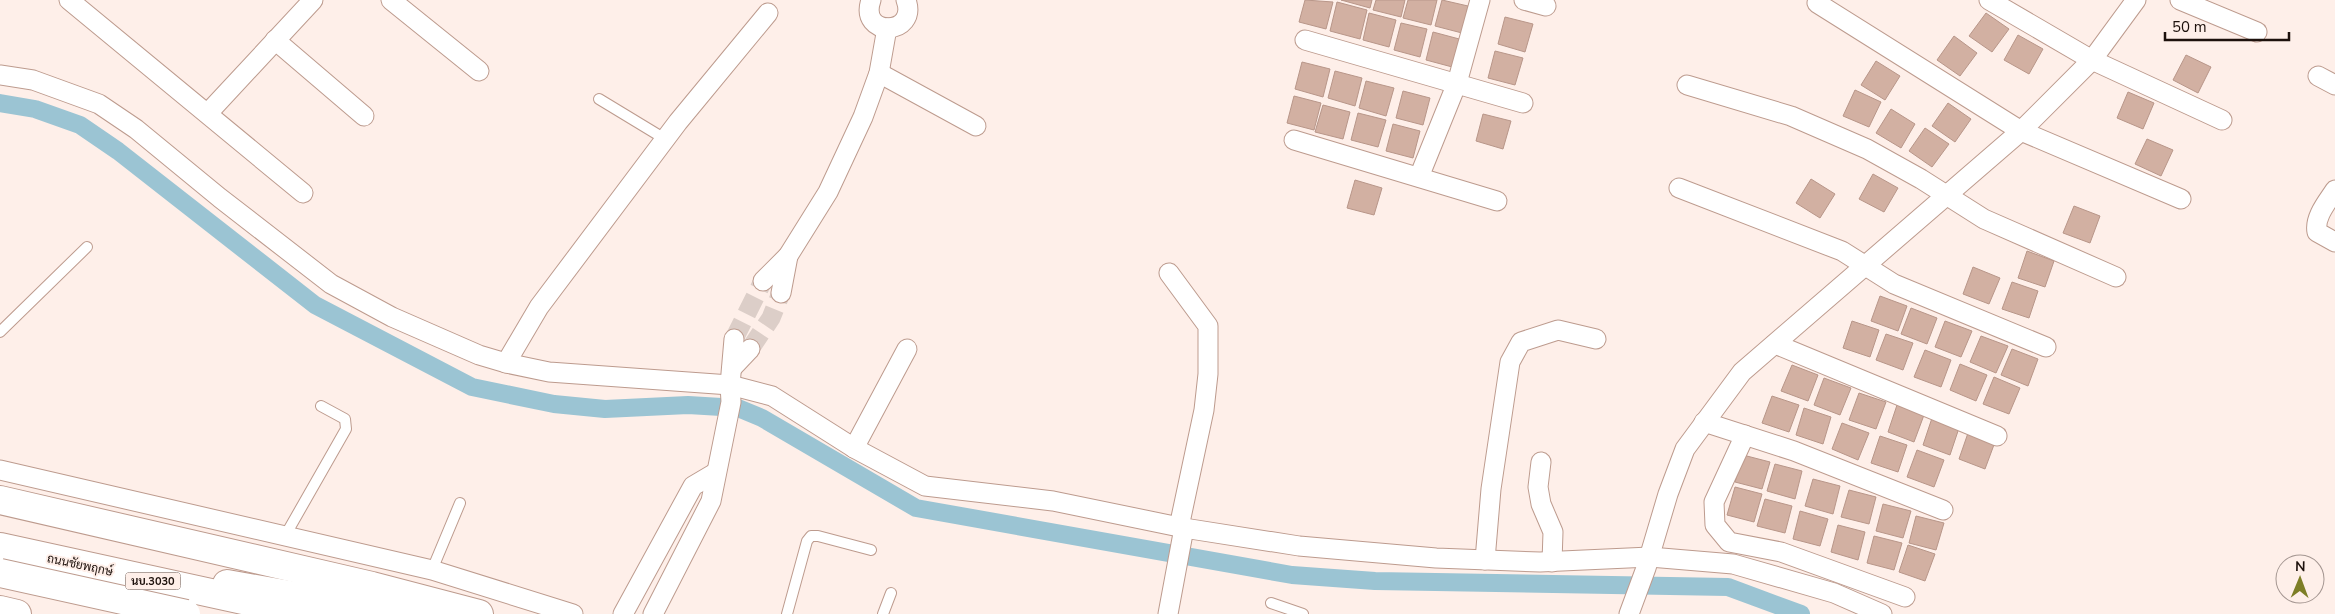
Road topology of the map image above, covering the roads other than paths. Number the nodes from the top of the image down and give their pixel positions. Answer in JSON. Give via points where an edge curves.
{"nodes":[{"id":1,"x":69,"y":0,"type":"edge"},
{"id":2,"x":313,"y":0,"type":"edge"},
{"id":3,"x":391,"y":0,"type":"edge"},
{"id":4,"x":871,"y":0,"type":"edge"},
{"id":5,"x":906,"y":0,"type":"edge"},
{"id":6,"x":1480,"y":0,"type":"edge"},
{"id":7,"x":1524,"y":0,"type":"edge"},
{"id":8,"x":1989,"y":0,"type":"edge"},
{"id":9,"x":2136,"y":0,"type":"edge"},
{"id":10,"x":2180,"y":0,"type":"edge"},
{"id":11,"x":1817,"y":3,"type":"dead end"},
{"id":12,"x":1546,"y":6,"type":"dead end"},
{"id":13,"x":768,"y":13,"type":"dead end"},
{"id":14,"x":887,"y":28,"type":"junction"},
{"id":15,"x":2257,"y":32,"type":"dead end"},
{"id":16,"x":275,"y":40,"type":"junction"},
{"id":17,"x":1305,"y":40,"type":"dead end"},
{"id":18,"x":2092,"y":60,"type":"junction"},
{"id":19,"x":479,"y":71,"type":"dead end"},
{"id":20,"x":879,"y":74,"type":"junction"},
{"id":21,"x":0,"y":75,"type":"edge"},
{"id":22,"x":1457,"y":83,"type":"junction"},
{"id":23,"x":1687,"y":85,"type":"dead end"},
{"id":24,"x":600,"y":99,"type":"dead end"},
{"id":25,"x":1523,"y":103,"type":"dead end"},
{"id":26,"x":208,"y":113,"type":"junction"},
{"id":27,"x":364,"y":116,"type":"dead end"},
{"id":28,"x":2222,"y":120,"type":"dead end"},
{"id":29,"x":976,"y":126,"type":"dead end"},
{"id":30,"x":2021,"y":131,"type":"junction"},
{"id":31,"x":665,"y":139,"type":"junction"},
{"id":32,"x":1294,"y":140,"type":"dead end"},
{"id":33,"x":1419,"y":177,"type":"junction"},
{"id":34,"x":1679,"y":188,"type":"dead end"},
{"id":35,"x":2335,"y":190,"type":"edge"},
{"id":36,"x":303,"y":192,"type":"dead end"},
{"id":37,"x":1947,"y":195,"type":"junction"},
{"id":38,"x":2181,"y":199,"type":"dead end"},
{"id":39,"x":1497,"y":201,"type":"dead end"},
{"id":40,"x":2335,"y":242,"type":"edge"},
{"id":41,"x":87,"y":247,"type":"dead end"},
{"id":42,"x":788,"y":256,"type":"junction"},
{"id":43,"x":1866,"y":266,"type":"junction"},
{"id":44,"x":1169,"y":273,"type":"dead end"},
{"id":45,"x":2116,"y":276,"type":"dead end"},
{"id":46,"x":763,"y":282,"type":"tunnel mouth"},
{"id":47,"x":781,"y":293,"type":"tunnel mouth"},
{"id":48,"x":0,"y":332,"type":"edge"},
{"id":49,"x":734,"y":339,"type":"tunnel mouth"},
{"id":50,"x":1596,"y":339,"type":"dead end"},
{"id":51,"x":1775,"y":344,"type":"junction"},
{"id":52,"x":2046,"y":347,"type":"dead end"},
{"id":53,"x":907,"y":349,"type":"dead end"},
{"id":54,"x":750,"y":350,"type":"tunnel mouth"},
{"id":55,"x":506,"y":363,"type":"junction"},
{"id":56,"x":731,"y":385,"type":"junction"},
{"id":57,"x":321,"y":406,"type":"dead end"},
{"id":58,"x":1704,"y":422,"type":"junction"},
{"id":59,"x":1745,"y":435,"type":"junction"},
{"id":60,"x":1997,"y":436,"type":"dead end"},
{"id":61,"x":854,"y":448,"type":"junction"},
{"id":62,"x":1541,"y":462,"type":"dead end"},
{"id":63,"x":0,"y":470,"type":"edge"},
{"id":64,"x":715,"y":472,"type":"junction"},
{"id":65,"x":0,"y":500,"type":"edge"},
{"id":66,"x":460,"y":503,"type":"dead end"},
{"id":67,"x":1944,"y":510,"type":"dead end"},
{"id":68,"x":1182,"y":530,"type":"junction"},
{"id":69,"x":285,"y":536,"type":"junction"},
{"id":70,"x":0,"y":541,"type":"edge"},
{"id":71,"x":0,"y":547,"type":"edge"},
{"id":72,"x":871,"y":550,"type":"dead end"},
{"id":73,"x":1485,"y":560,"type":"junction"},
{"id":74,"x":1552,"y":562,"type":"junction"},
{"id":75,"x":1648,"y":563,"type":"junction"},
{"id":76,"x":432,"y":570,"type":"junction"},
{"id":77,"x":0,"y":572,"type":"edge"},
{"id":78,"x":891,"y":593,"type":"dead end"},
{"id":79,"x":1905,"y":597,"type":"dead end"},
{"id":80,"x":1271,"y":603,"type":"dead end"},
{"id":81,"x":0,"y":610,"type":"edge"},
{"id":82,"x":1629,"y":613,"type":"edge"},
{"id":83,"x":17,"y":614,"type":"edge"},
{"id":84,"x":156,"y":614,"type":"edge"},
{"id":85,"x":186,"y":614,"type":"edge"},
{"id":86,"x":307,"y":614,"type":"edge"},
{"id":87,"x":426,"y":614,"type":"edge"},
{"id":88,"x":479,"y":614,"type":"edge"},
{"id":89,"x":573,"y":614,"type":"edge"},
{"id":90,"x":622,"y":614,"type":"edge"},
{"id":91,"x":653,"y":614,"type":"edge"},
{"id":92,"x":787,"y":614,"type":"edge"},
{"id":93,"x":883,"y":614,"type":"edge"},
{"id":94,"x":1168,"y":614,"type":"edge"},
{"id":95,"x":1303,"y":614,"type":"edge"},
{"id":96,"x":1882,"y":614,"type":"edge"}],
"edges":[{"from":1,"to":26,"type":"street"},
{"from":2,"to":16,"type":"street"},
{"from":3,"to":19,"type":"street"},
{"from":4,"to":14,"type":"street","via":[[871,18]]},
{"from":5,"to":14,"type":"street","via":[[908,8],[904,20],[900,25]]},
{"from":6,"to":22,"type":"street"},
{"from":7,"to":12,"type":"street"},
{"from":8,"to":18,"type":"street"},
{"from":9,"to":18,"type":"street"},
{"from":10,"to":15,"type":"street"},
{"from":11,"to":30,"type":"street"},
{"from":13,"to":31,"type":"street"},
{"from":14,"to":20,"type":"street"},
{"from":16,"to":26,"type":"street"},
{"from":16,"to":27,"type":"street"},
{"from":17,"to":22,"type":"street"},
{"from":18,"to":28,"type":"street"},
{"from":18,"to":30,"type":"street"},
{"from":20,"to":29,"type":"street"},
{"from":20,"to":42,"type":"street","via":[[828,192]]},
{"from":21,"to":55,"type":"street","via":[[33,80],[100,104],[331,284],[392,317],[479,355]]},
{"from":22,"to":25,"type":"street"},
{"from":22,"to":33,"type":"street"},
{"from":23,"to":37,"type":"street","via":[[1790,116],[1866,148]]},
{"from":24,"to":31,"type":"lane"},
{"from":26,"to":36,"type":"street"},
{"from":30,"to":37,"type":"street"},
{"from":30,"to":38,"type":"street"},
{"from":31,"to":55,"type":"street","via":[[539,307]]},
{"from":32,"to":33,"type":"street"},
{"from":33,"to":39,"type":"street"},
{"from":34,"to":43,"type":"street","via":[[1842,252]]},
{"from":35,"to":40,"type":"street","via":[[2316,227],[2317,232]]},
{"from":37,"to":43,"type":"street"},
{"from":37,"to":45,"type":"street","via":[[1984,219]]},
{"from":41,"to":48,"type":"lane"},
{"from":42,"to":46,"type":"street"},
{"from":42,"to":47,"type":"street"},
{"from":43,"to":51,"type":"street"},
{"from":43,"to":52,"type":"street","via":[[1894,284]]},
{"from":44,"to":68,"type":"street","via":[[1208,326],[1204,410]]},
{"from":49,"to":56,"type":"street"},
{"from":50,"to":73,"type":"street","via":[[1558,330],[1521,342],[1510,362],[1491,489]]},
{"from":51,"to":58,"type":"street","via":[[1742,372]]},
{"from":51,"to":60,"type":"street"},
{"from":53,"to":61,"type":"street"},
{"from":54,"to":56,"type":"street"},
{"from":55,"to":56,"type":"street","via":[[549,372]]},
{"from":56,"to":61,"type":"street","via":[[772,396]]},
{"from":56,"to":64,"type":"street","via":[[723,446]]},
{"from":57,"to":69,"type":"lane","via":[[345,419],[346,428]]},
{"from":58,"to":59,"type":"street"},
{"from":58,"to":75,"type":"street","via":[[1685,449]]},
{"from":59,"to":67,"type":"street"},
{"from":59,"to":79,"type":"street","via":[[1714,502],[1715,524],[1729,542],[1781,552]]},
{"from":61,"to":68,"type":"street","via":[[925,486],[1053,502]]},
{"from":62,"to":74,"type":"street","via":[[1538,487],[1541,504],[1553,532]]},
{"from":63,"to":69,"type":"street"},
{"from":64,"to":90,"type":"street","via":[[693,486]]},
{"from":64,"to":91,"type":"street","via":[[711,501]]},
{"from":65,"to":88,"type":"main road"},
{"from":66,"to":76,"type":"lane"},
{"from":68,"to":73,"type":"street","via":[[1299,546]]},
{"from":68,"to":94,"type":"street"},
{"from":69,"to":76,"type":"street"},
{"from":70,"to":87,"type":"main road","via":[[318,600]]},
{"from":71,"to":86,"type":"main road","name":"ถนนชัยพฤกษ์","number":"นบ.3030"},
{"from":72,"to":92,"type":"lane","via":[[811,536],[806,541]]},
{"from":73,"to":74,"type":"street"},
{"from":74,"to":75,"type":"street"},
{"from":75,"to":82,"type":"street"},
{"from":75,"to":96,"type":"street","via":[[1733,564],[1834,594]]},
{"from":76,"to":89,"type":"street"},
{"from":77,"to":84,"type":"main road","bridge":true},
{"from":77,"to":85,"type":"main road","name":"ถนนชัยพฤกษ์","number":"นบ.3030","bridge":true},
{"from":78,"to":93,"type":"lane"},
{"from":80,"to":95,"type":"lane"},
{"from":81,"to":83,"type":"main road"}]}
